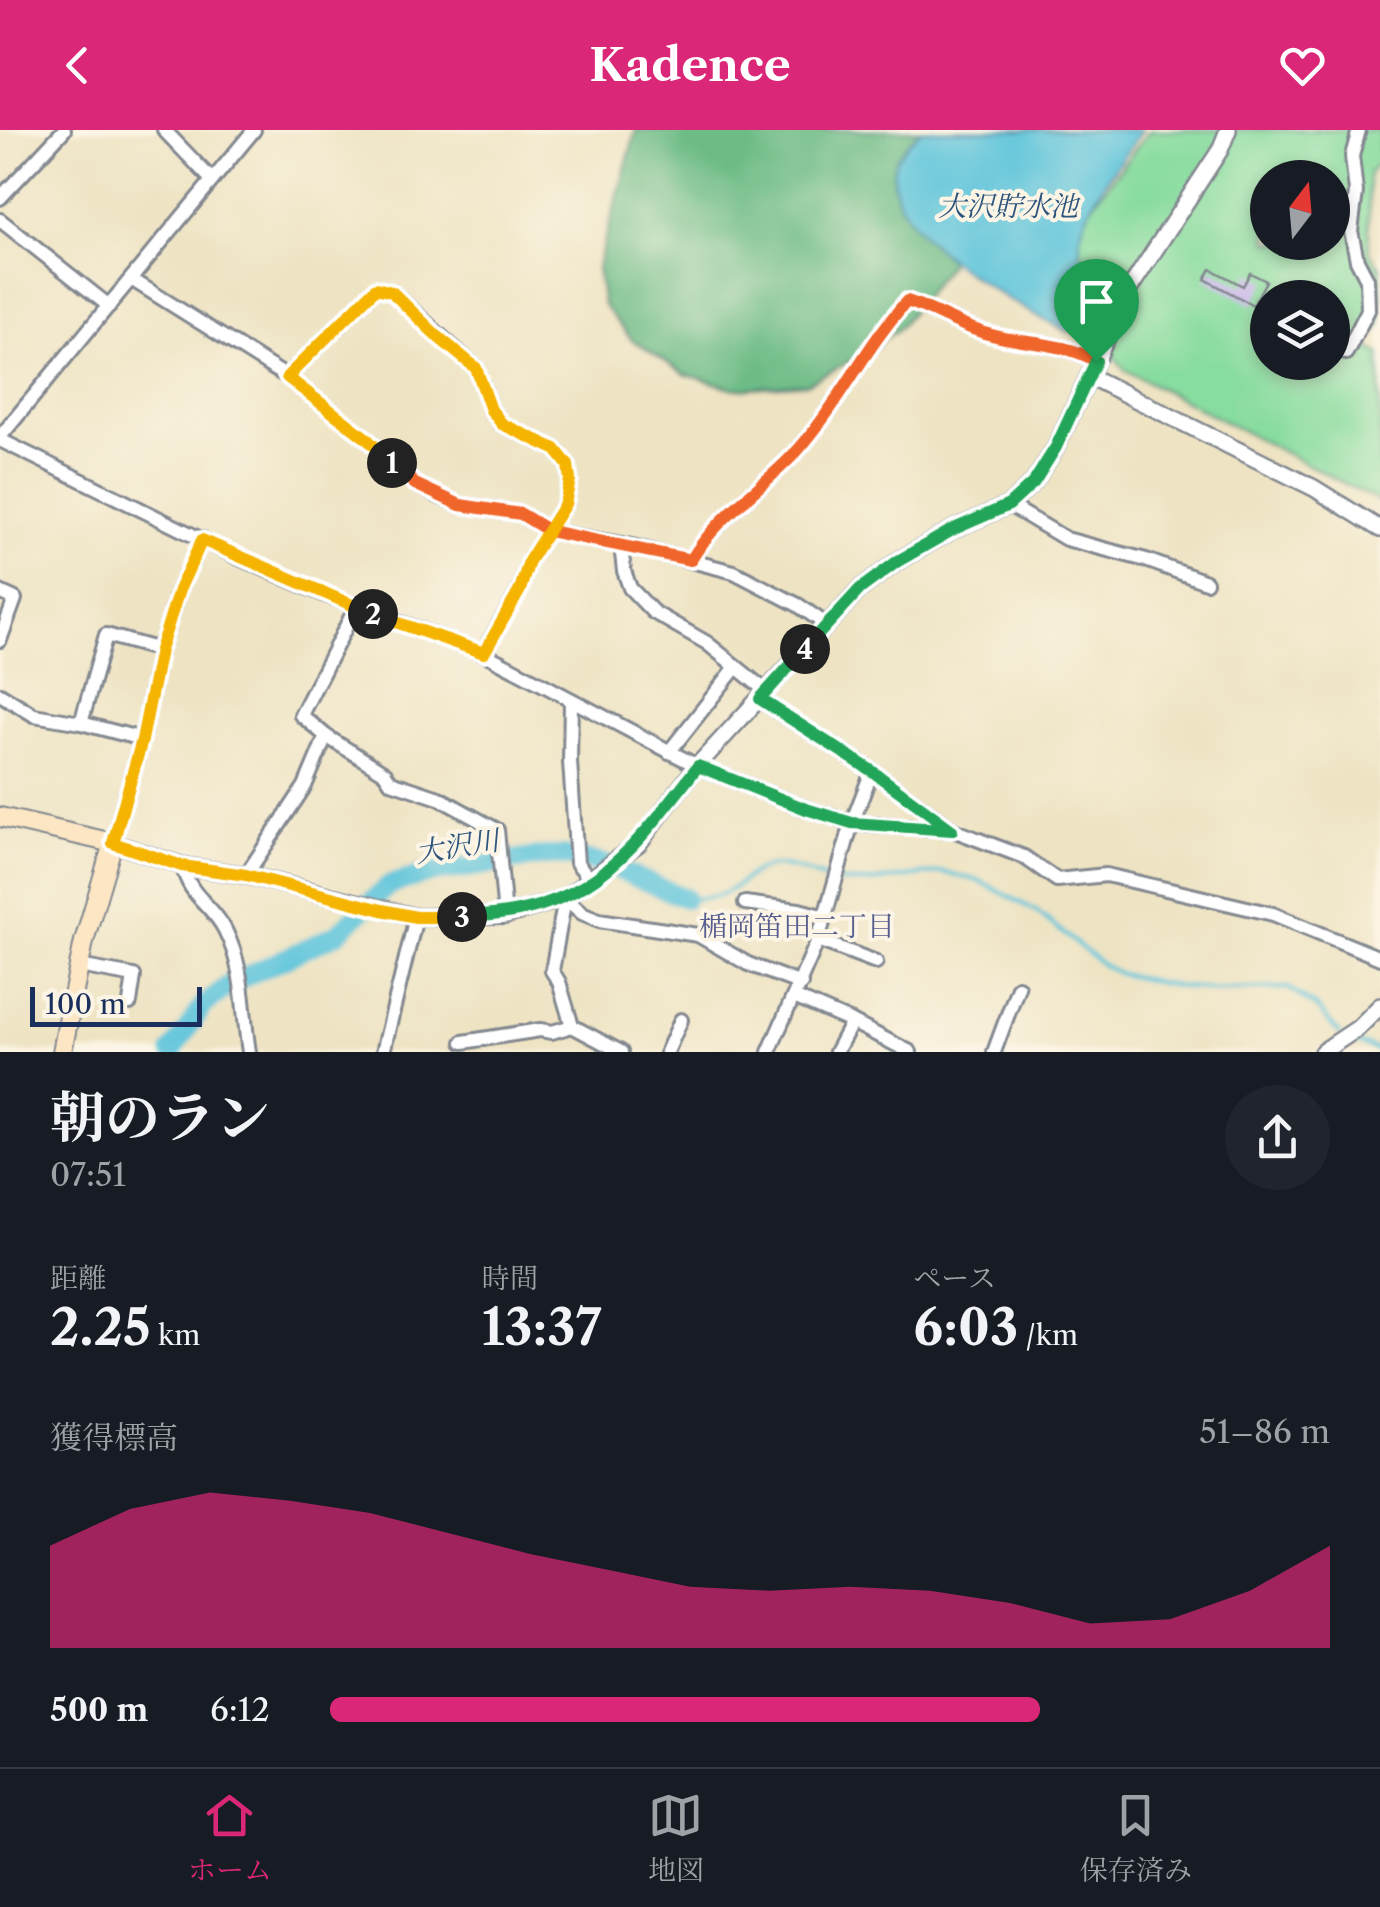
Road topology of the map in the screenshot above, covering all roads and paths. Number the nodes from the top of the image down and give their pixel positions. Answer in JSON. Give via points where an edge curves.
{"nodes":[{"id":1,"x":64,"y":130,"type":"edge"},
{"id":2,"x":164,"y":130,"type":"edge"},
{"id":3,"x":254,"y":130,"type":"edge"},
{"id":4,"x":1228,"y":130,"type":"edge"},
{"id":5,"x":1358,"y":130,"type":"edge"},
{"id":6,"x":212,"y":180,"type":"junction"},
{"id":7,"x":0,"y":198,"type":"edge"},
{"id":8,"x":0,"y":220,"type":"edge"},
{"id":9,"x":131,"y":279,"type":"junction"},
{"id":10,"x":108,"y":306,"type":"junction"},
{"id":11,"x":1350,"y":345,"type":"edge"},
{"id":12,"x":1092,"y":369,"type":"junction"},
{"id":13,"x":287,"y":377,"type":"junction"},
{"id":14,"x":0,"y":438,"type":"edge"},
{"id":15,"x":1009,"y":505,"type":"junction"},
{"id":16,"x":1380,"y":529,"type":"edge"},
{"id":17,"x":549,"y":531,"type":"junction"},
{"id":18,"x":202,"y":540,"type":"junction"},
{"id":19,"x":621,"y":545,"type":"junction"},
{"id":20,"x":691,"y":560,"type":"junction"},
{"id":21,"x":1206,"y":582,"type":"dead end"},
{"id":22,"x":0,"y":592,"type":"edge"},
{"id":23,"x":356,"y":607,"type":"junction"},
{"id":24,"x":827,"y":625,"type":"junction"},
{"id":25,"x":0,"y":640,"type":"edge"},
{"id":26,"x":160,"y":650,"type":"junction"},
{"id":27,"x":484,"y":653,"type":"junction"},
{"id":28,"x":736,"y":666,"type":"junction"},
{"id":29,"x":0,"y":694,"type":"edge"},
{"id":30,"x":763,"y":695,"type":"junction"},
{"id":31,"x":571,"y":702,"type":"junction"},
{"id":32,"x":81,"y":722,"type":"junction"},
{"id":33,"x":326,"y":736,"type":"junction"},
{"id":34,"x":142,"y":740,"type":"junction"},
{"id":35,"x":669,"y":752,"type":"junction"},
{"id":36,"x":698,"y":766,"type":"junction"},
{"id":37,"x":872,"y":771,"type":"junction"},
{"id":38,"x":0,"y":816,"type":"edge"},
{"id":39,"x":852,"y":823,"type":"junction"},
{"id":40,"x":952,"y":830,"type":"junction"},
{"id":41,"x":113,"y":843,"type":"junction"},
{"id":42,"x":182,"y":866,"type":"junction"},
{"id":43,"x":246,"y":875,"type":"junction"},
{"id":44,"x":591,"y":880,"type":"junction"},
{"id":45,"x":564,"y":898,"type":"junction"},
{"id":46,"x":744,"y":903,"type":"dead end"},
{"id":47,"x":505,"y":916,"type":"junction"},
{"id":48,"x":416,"y":917,"type":"junction"},
{"id":49,"x":825,"y":918,"type":"junction"},
{"id":50,"x":818,"y":940,"type":"junction"},
{"id":51,"x":1380,"y":958,"type":"edge"},
{"id":52,"x":876,"y":962,"type":"dead end"},
{"id":53,"x":79,"y":966,"type":"junction"},
{"id":54,"x":1018,"y":988,"type":"dead end"},
{"id":55,"x":797,"y":991,"type":"junction"},
{"id":56,"x":130,"y":1004,"type":"dead end"},
{"id":57,"x":1380,"y":1006,"type":"edge"},
{"id":58,"x":681,"y":1020,"type":"dead end"},
{"id":59,"x":852,"y":1022,"type":"junction"},
{"id":60,"x":572,"y":1026,"type":"junction"},
{"id":61,"x":463,"y":1042,"type":"dead end"},
{"id":62,"x":62,"y":1052,"type":"edge"},
{"id":63,"x":248,"y":1052,"type":"edge"},
{"id":64,"x":383,"y":1052,"type":"edge"},
{"id":65,"x":621,"y":1052,"type":"edge"},
{"id":66,"x":667,"y":1052,"type":"edge"},
{"id":67,"x":769,"y":1052,"type":"edge"},
{"id":68,"x":836,"y":1052,"type":"edge"},
{"id":69,"x":910,"y":1052,"type":"edge"},
{"id":70,"x":994,"y":1052,"type":"edge"},
{"id":71,"x":1322,"y":1052,"type":"edge"}],
"edges":[{"from":1,"to":7,"type":"street"},
{"from":2,"to":6,"type":"street"},
{"from":3,"to":6,"type":"street"},
{"from":4,"to":12,"type":"street","via":[[1130,288]]},
{"from":5,"to":11,"type":"street","via":[[1352,232],[1367,279],[1368,310]]},
{"from":6,"to":9,"type":"street"},
{"from":8,"to":10,"type":"street"},
{"from":9,"to":10,"type":"street"},
{"from":9,"to":13,"type":"street"},
{"from":10,"to":14,"type":"street"},
{"from":12,"to":15,"type":"street","via":[[1056,447]]},
{"from":12,"to":16,"type":"street"},
{"from":12,"to":20,"type":"street","via":[[1056,344],[960,326],[907,301],[799,449],[705,537]]},
{"from":13,"to":17,"type":"street","via":[[415,484],[460,505],[521,514]]},
{"from":13,"to":17,"type":"street","via":[[376,288],[392,292],[476,368],[502,424],[555,449],[568,465],[565,504]]},
{"from":14,"to":18,"type":"street"},
{"from":15,"to":21,"type":"street","via":[[1066,539]]},
{"from":15,"to":24,"type":"street","via":[[898,561]]},
{"from":17,"to":19,"type":"street"},
{"from":17,"to":27,"type":"street"},
{"from":18,"to":23,"type":"street"},
{"from":18,"to":26,"type":"street"},
{"from":19,"to":20,"type":"street"},
{"from":19,"to":28,"type":"street","via":[[630,588],[653,612]]},
{"from":20,"to":24,"type":"street","via":[[734,572]]},
{"from":22,"to":25,"type":"street","via":[[15,599]]},
{"from":23,"to":27,"type":"street"},
{"from":23,"to":33,"type":"street","via":[[301,715]]},
{"from":24,"to":30,"type":"street"},
{"from":26,"to":32,"type":"street","via":[[106,635]]},
{"from":26,"to":34,"type":"street"},
{"from":27,"to":31,"type":"street"},
{"from":28,"to":30,"type":"street"},
{"from":28,"to":35,"type":"street"},
{"from":29,"to":32,"type":"street","via":[[34,715]]},
{"from":30,"to":36,"type":"street"},
{"from":30,"to":37,"type":"street"},
{"from":31,"to":35,"type":"street"},
{"from":31,"to":44,"type":"street","via":[[578,859]]},
{"from":32,"to":34,"type":"street"},
{"from":33,"to":43,"type":"street","via":[[305,786]]},
{"from":33,"to":47,"type":"street","via":[[391,782],[439,798],[497,830]]},
{"from":34,"to":41,"type":"street"},
{"from":35,"to":36,"type":"street"},
{"from":36,"to":39,"type":"street"},
{"from":36,"to":44,"type":"street","via":[[638,843]]},
{"from":37,"to":39,"type":"street"},
{"from":37,"to":40,"type":"street"},
{"from":38,"to":41,"type":"main road"},
{"from":39,"to":40,"type":"street"},
{"from":39,"to":49,"type":"street"},
{"from":40,"to":51,"type":"street","via":[[1024,856],[1057,880],[1106,875],[1273,914]]},
{"from":41,"to":42,"type":"street"},
{"from":41,"to":53,"type":"main road"},
{"from":42,"to":43,"type":"street"},
{"from":42,"to":63,"type":"street","via":[[187,885],[223,926],[242,979]]},
{"from":43,"to":48,"type":"street"},
{"from":44,"to":45,"type":"street"},
{"from":45,"to":47,"type":"street"},
{"from":45,"to":55,"type":"street","via":[[599,920],[698,936]]},
{"from":45,"to":60,"type":"street","via":[[552,971]]},
{"from":46,"to":49,"type":"street"},
{"from":47,"to":48,"type":"street"},
{"from":48,"to":64,"type":"street"},
{"from":49,"to":50,"type":"street"},
{"from":50,"to":52,"type":"street"},
{"from":50,"to":55,"type":"street"},
{"from":53,"to":56,"type":"street","via":[[134,976]]},
{"from":53,"to":62,"type":"main road"},
{"from":54,"to":70,"type":"street"},
{"from":55,"to":59,"type":"street"},
{"from":55,"to":67,"type":"street"},
{"from":57,"to":71,"type":"street"},
{"from":58,"to":66,"type":"street"},
{"from":59,"to":68,"type":"street"},
{"from":59,"to":69,"type":"street"},
{"from":60,"to":61,"type":"street"},
{"from":60,"to":65,"type":"street"}]}
